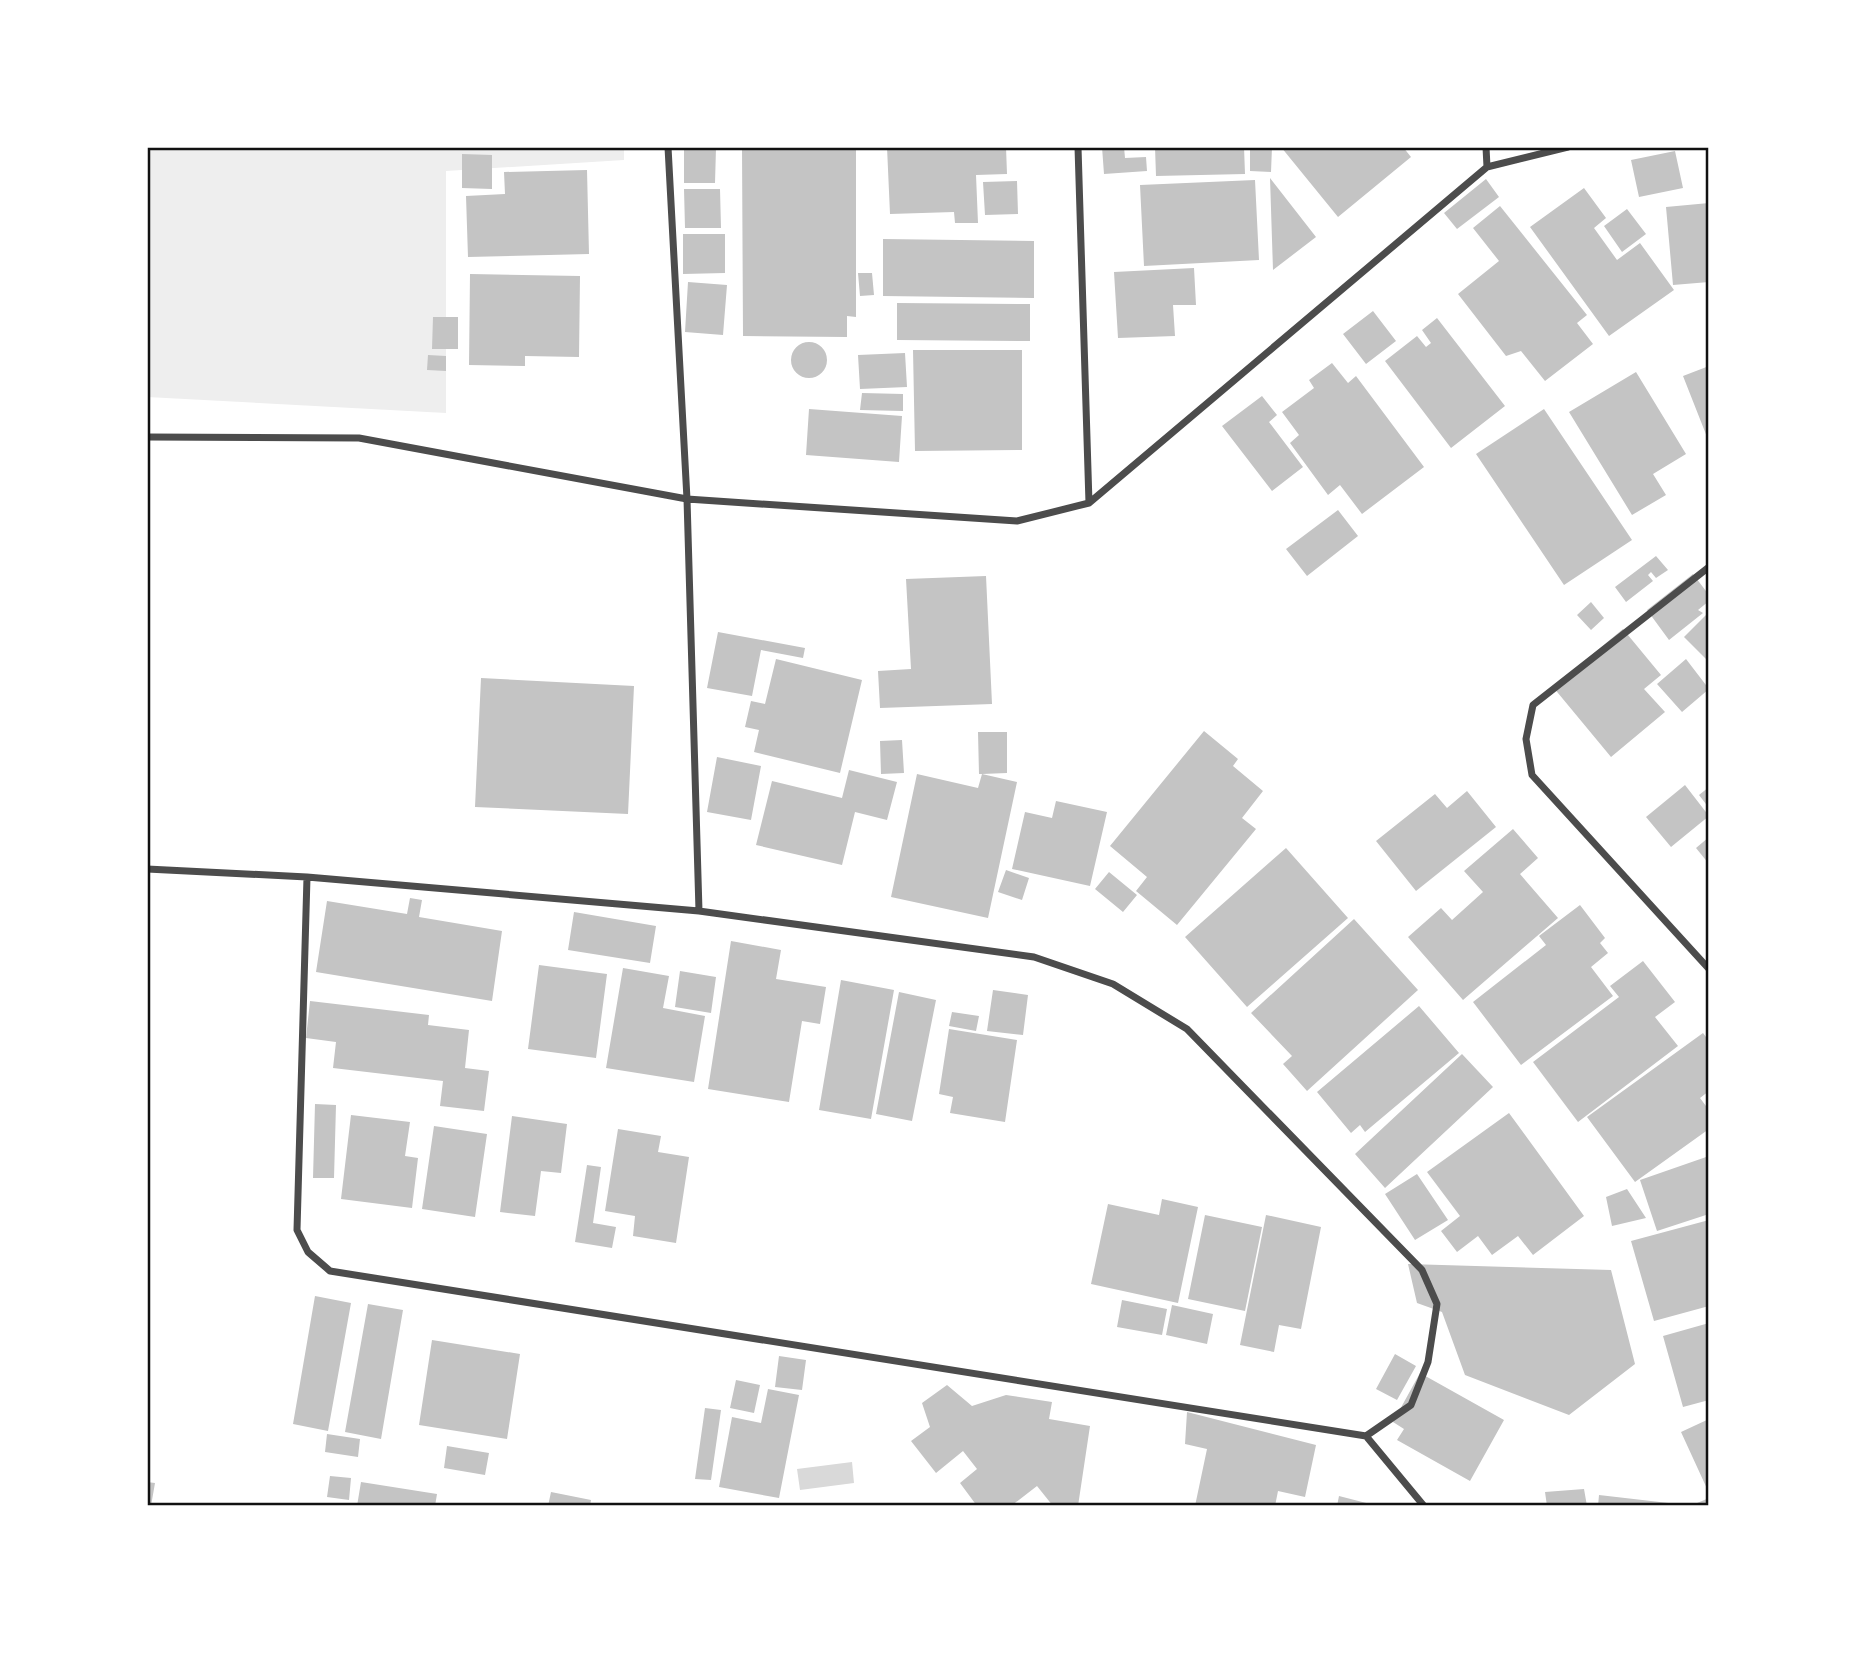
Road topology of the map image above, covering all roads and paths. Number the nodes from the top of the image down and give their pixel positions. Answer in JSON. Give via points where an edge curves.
{"nodes":[{"id":1,"x":668,"y":147,"type":"edge"},
{"id":2,"x":1078,"y":147,"type":"edge"},
{"id":3,"x":1486,"y":147,"type":"edge"},
{"id":4,"x":1568,"y":147,"type":"edge"},
{"id":5,"x":1487,"y":167,"type":"junction"},
{"id":6,"x":147,"y":437,"type":"edge"},
{"id":7,"x":687,"y":499,"type":"junction"},
{"id":8,"x":1089,"y":503,"type":"junction"},
{"id":9,"x":1709,"y":567,"type":"edge"},
{"id":10,"x":147,"y":869,"type":"edge"},
{"id":11,"x":307,"y":877,"type":"junction"},
{"id":12,"x":699,"y":911,"type":"junction"},
{"id":13,"x":1709,"y":968,"type":"edge"},
{"id":14,"x":1366,"y":1437,"type":"junction"},
{"id":15,"x":1424,"y":1506,"type":"edge"}],
"edges":[{"from":1,"to":7,"type":"street"},
{"from":2,"to":8,"type":"street"},
{"from":3,"to":5,"type":"street"},
{"from":4,"to":5,"type":"street"},
{"from":5,"to":8,"type":"street"},
{"from":6,"to":7,"type":"street","via":[[359,438]]},
{"from":7,"to":8,"type":"street","via":[[1017,521]]},
{"from":7,"to":12,"type":"street"},
{"from":9,"to":13,"type":"street","via":[[1533,705],[1526,738],[1532,775]]},
{"from":10,"to":11,"type":"street"},
{"from":11,"to":12,"type":"street"},
{"from":11,"to":14,"type":"street","via":[[297,1230],[308,1252],[330,1272]]},
{"from":12,"to":14,"type":"street","via":[[1034,957],[1113,984],[1187,1029],[1422,1270],[1437,1304],[1428,1362],[1411,1405]]},
{"from":14,"to":15,"type":"street"}]}
